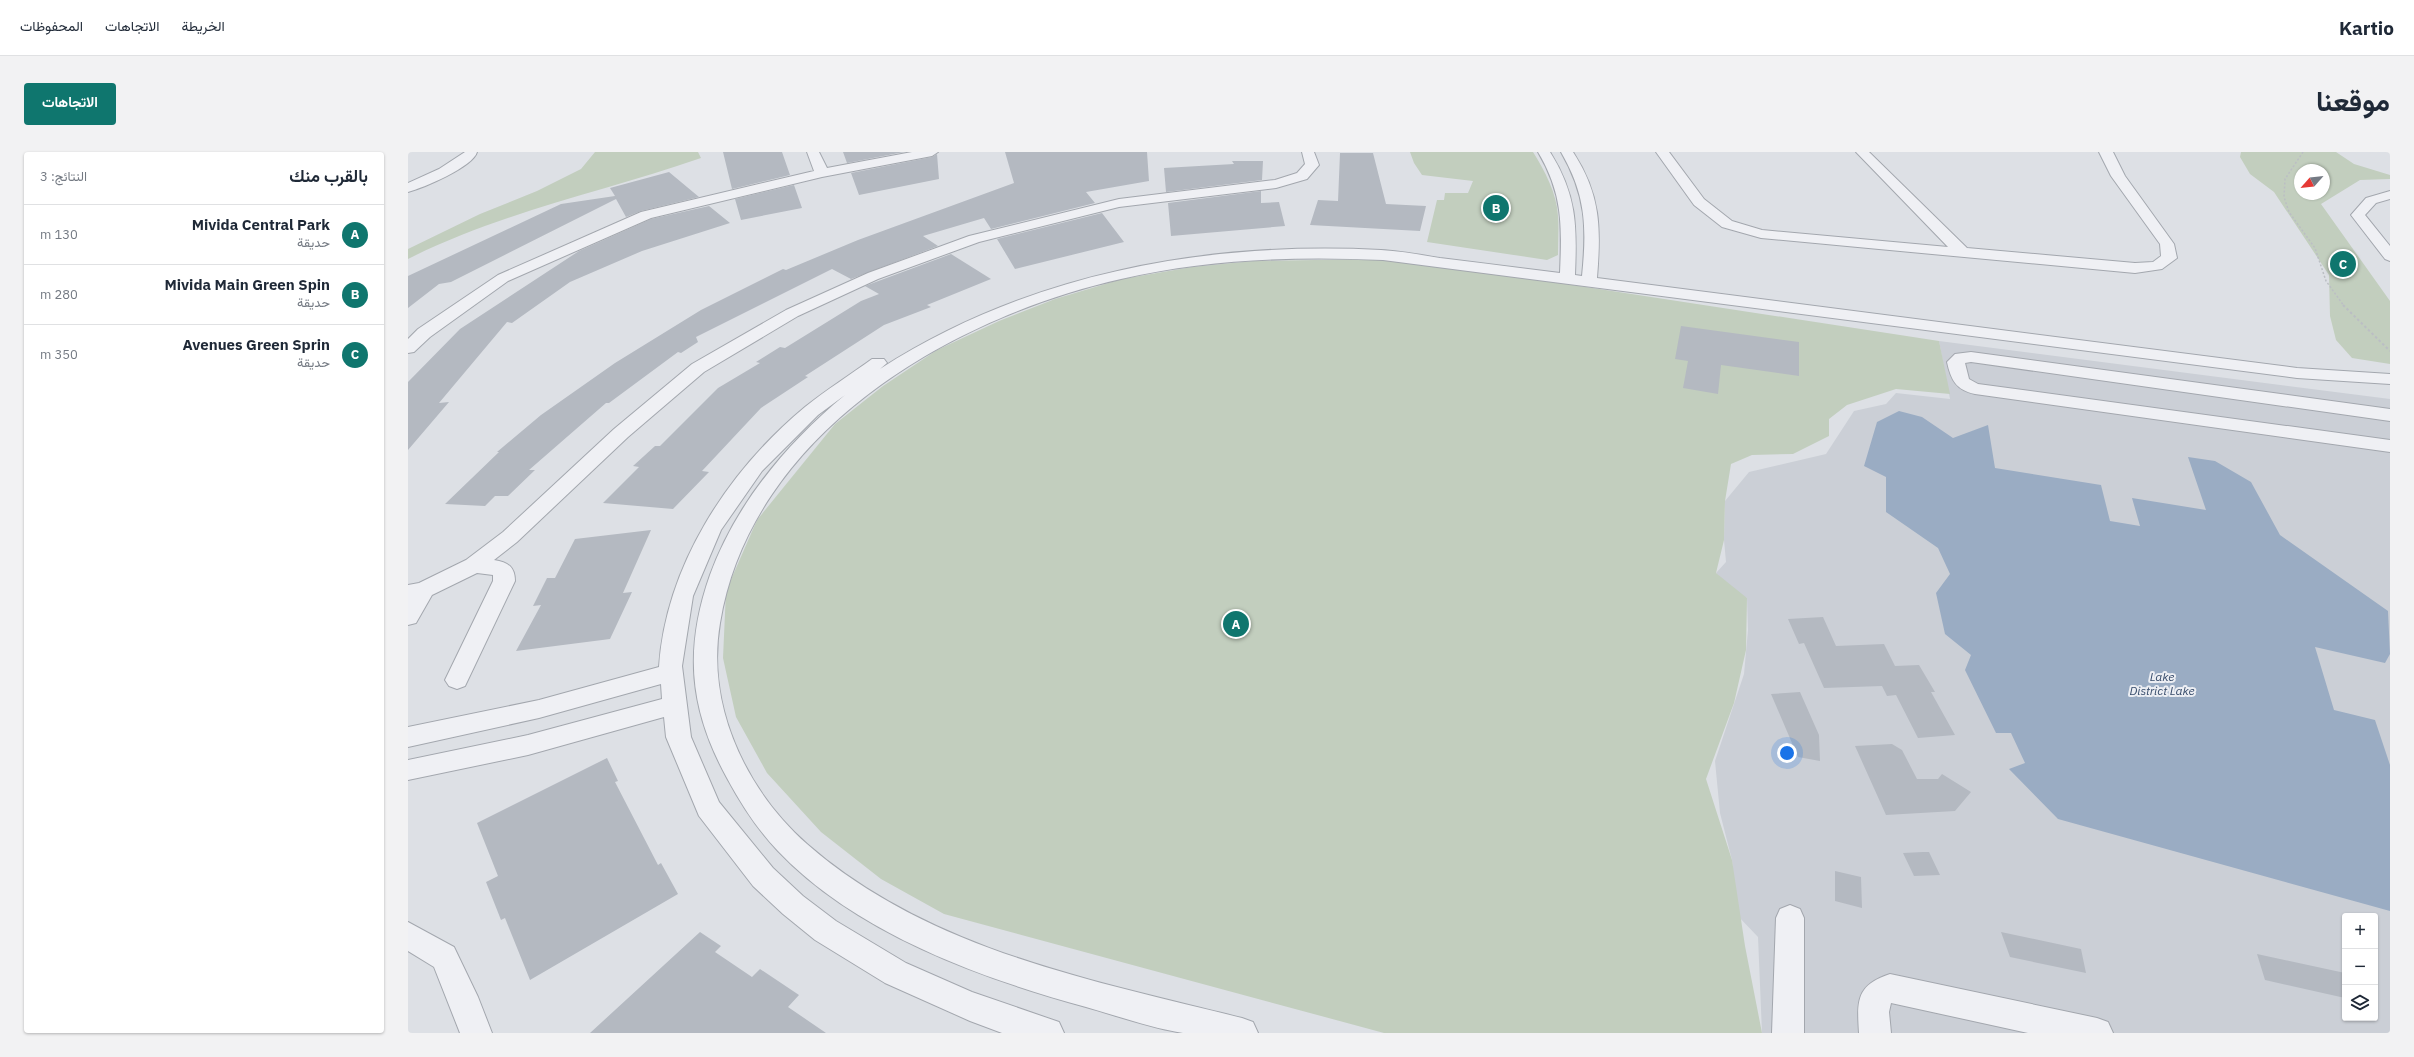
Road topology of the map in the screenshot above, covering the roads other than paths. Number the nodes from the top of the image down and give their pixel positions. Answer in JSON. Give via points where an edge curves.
{"nodes":[{"id":1,"x":471,"y":152,"type":"edge"},
{"id":2,"x":813,"y":152,"type":"edge"},
{"id":3,"x":932,"y":152,"type":"edge"},
{"id":4,"x":1308,"y":152,"type":"edge"},
{"id":5,"x":1544,"y":152,"type":"edge"},
{"id":6,"x":1567,"y":152,"type":"edge"},
{"id":7,"x":1662,"y":152,"type":"edge"},
{"id":8,"x":1862,"y":152,"type":"edge"},
{"id":9,"x":2107,"y":153,"type":"edge"},
{"id":10,"x":822,"y":173,"type":"junction"},
{"id":11,"x":408,"y":188,"type":"edge"},
{"id":12,"x":2390,"y":195,"type":"edge"},
{"id":13,"x":1963,"y":253,"type":"junction"},
{"id":14,"x":2390,"y":256,"type":"edge"},
{"id":15,"x":1567,"y":273,"type":"junction"},
{"id":16,"x":1590,"y":276,"type":"junction"},
{"id":17,"x":408,"y":348,"type":"edge"},
{"id":18,"x":2390,"y":379,"type":"edge"},
{"id":19,"x":2165,"y":384,"type":"junction"},
{"id":20,"x":2390,"y":415,"type":"edge"},
{"id":21,"x":2181,"y":417,"type":"junction"},
{"id":22,"x":2390,"y":446,"type":"edge"},
{"id":23,"x":474,"y":565,"type":"junction"},
{"id":24,"x":416,"y":591,"type":"edge"},
{"id":25,"x":408,"y":617,"type":"edge"},
{"id":26,"x":670,"y":673,"type":"junction"},
{"id":27,"x":457,"y":680,"type":"dead end"},
{"id":28,"x":673,"y":705,"type":"junction"},
{"id":29,"x":412,"y":736,"type":"edge"},
{"id":30,"x":408,"y":762,"type":"edge"},
{"id":31,"x":408,"y":770,"type":"edge"},
{"id":32,"x":1790,"y":918,"type":"dead end"},
{"id":33,"x":408,"y":935,"type":"edge"},
{"id":34,"x":476,"y":1033,"type":"edge"},
{"id":35,"x":1048,"y":1033,"type":"edge"},
{"id":36,"x":1242,"y":1033,"type":"edge"},
{"id":37,"x":1788,"y":1033,"type":"edge"},
{"id":38,"x":1875,"y":1033,"type":"edge"},
{"id":39,"x":2096,"y":1033,"type":"edge"}],
"edges":[{"from":1,"to":11,"type":"street","via":[[444,172]]},
{"from":2,"to":10,"type":"street"},
{"from":3,"to":10,"type":"street"},
{"from":4,"to":23,"type":"street","via":[[1312,165],[1302,176],[1269,184],[1119,203],[974,239],[873,276],[792,313],[698,368],[621,433],[510,537]]},
{"from":5,"to":15,"type":"street","via":[[1558,172],[1565,196],[1570,229]]},
{"from":6,"to":16,"type":"street","via":[[1578,170],[1593,214]]},
{"from":7,"to":13,"type":"street","via":[[1699,202],[1727,224],[1761,234]]},
{"from":8,"to":13,"type":"street"},
{"from":9,"to":13,"type":"street","via":[[2118,176],[2167,244],[2169,258],[2157,266],[2134,268]]},
{"from":10,"to":17,"type":"street","via":[[646,215],[576,244],[503,278],[424,333]]},
{"from":12,"to":14,"type":"street","via":[[2363,204],[2358,215]]},
{"from":15,"to":16,"type":"street"},
{"from":15,"to":26,"type":"street","via":[[1369,245],[1253,245],[1171,255],[1111,266],[1052,283],[970,313],[918,339],[840,387],[793,426],[751,470],[715,520],[688,575],[673,634]]},
{"from":15,"to":36,"type":"street","via":[[1383,255],[1308,253],[1238,256],[1183,262],[1123,273],[1060,290],[1009,309],[951,336],[899,365],[854,397],[788,461],[749,516],[732,546],[719,578],[710,611],[705,663],[707,694],[716,730],[747,791],[769,822],[797,852],[830,880],[872,909],[920,935],[972,958],[1029,976]]},
{"from":16,"to":18,"type":"street","via":[[2204,355],[2297,373]]},
{"from":19,"to":20,"type":"street"},
{"from":19,"to":21,"type":"street"},
{"from":19,"to":21,"type":"street","via":[[1965,357],[1956,362],[1959,381],[1970,388]]},
{"from":21,"to":22,"type":"street"},
{"from":23,"to":24,"type":"street"},
{"from":23,"to":27,"type":"street","via":[[498,568],[504,572],[504,581]]},
{"from":24,"to":25,"type":"street"},
{"from":26,"to":28,"type":"street"},
{"from":26,"to":29,"type":"street","via":[[539,709]]},
{"from":28,"to":31,"type":"street","via":[[542,741]]},
{"from":28,"to":35,"type":"street","via":[[684,755],[712,815],[762,877],[794,906],[837,939],[893,972],[941,996],[1001,1019]]},
{"from":29,"to":30,"type":"street"},
{"from":32,"to":37,"type":"street"},
{"from":33,"to":34,"type":"street","via":[[444,957]]},
{"from":38,"to":39,"type":"street","via":[[1873,1003],[1876,995],[1890,988]]}]}
